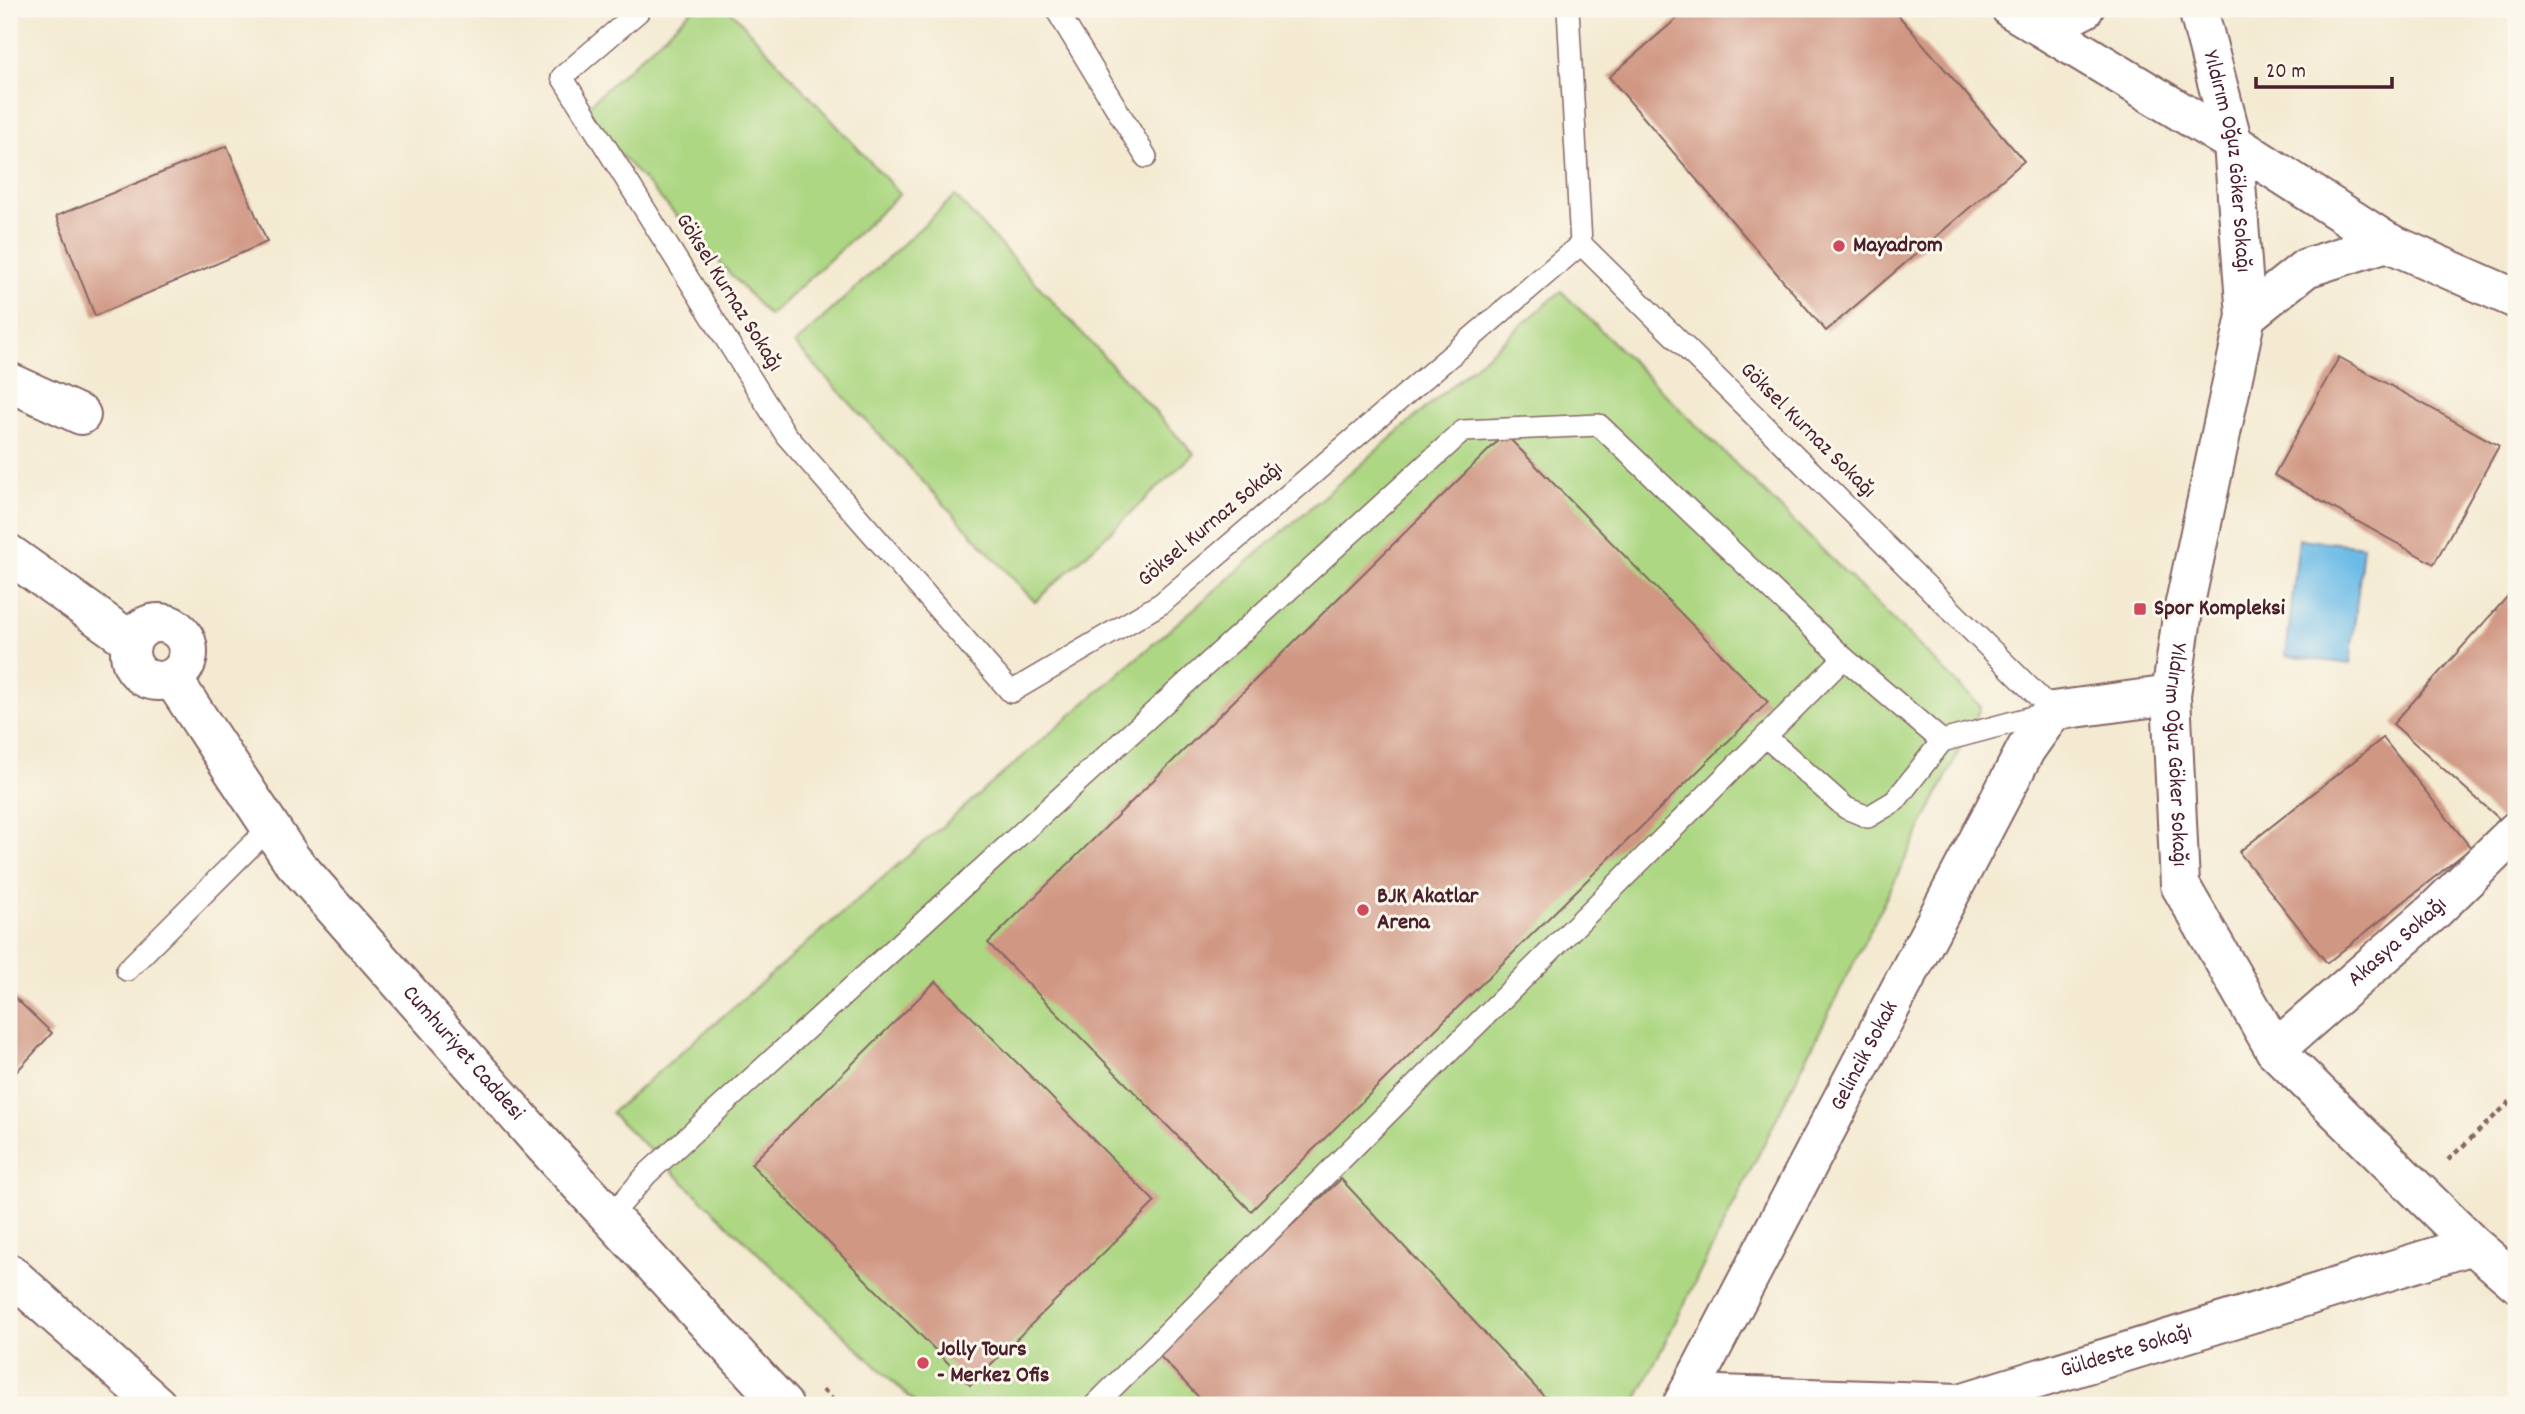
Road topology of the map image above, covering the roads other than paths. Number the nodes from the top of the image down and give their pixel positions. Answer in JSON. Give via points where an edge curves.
{"nodes":[{"id":1,"x":1056,"y":9,"type":"edge"},
{"id":2,"x":1568,"y":9,"type":"edge"},
{"id":3,"x":2084,"y":9,"type":"edge"},
{"id":4,"x":2198,"y":9,"type":"edge"},
{"id":5,"x":639,"y":12,"type":"dead end"},
{"id":6,"x":2022,"y":15,"type":"edge"},
{"id":7,"x":2233,"y":142,"type":"junction"},
{"id":8,"x":1146,"y":158,"type":"dead end"},
{"id":9,"x":2387,"y":242,"type":"junction"},
{"id":10,"x":1581,"y":244,"type":"junction"},
{"id":11,"x":2516,"y":299,"type":"edge"},
{"id":12,"x":2246,"y":316,"type":"junction"},
{"id":13,"x":9,"y":382,"type":"edge"},
{"id":14,"x":81,"y":415,"type":"dead end"},
{"id":15,"x":9,"y":554,"type":"edge"},
{"id":16,"x":1844,"y":659,"type":"junction"},
{"id":17,"x":2171,"y":695,"type":"junction"},
{"id":18,"x":2053,"y":711,"type":"junction"},
{"id":19,"x":1766,"y":737,"type":"junction"},
{"id":20,"x":1942,"y":741,"type":"junction"},
{"id":21,"x":270,"y":827,"type":"junction"},
{"id":22,"x":2516,"y":831,"type":"edge"},
{"id":23,"x":127,"y":970,"type":"dead end"},
{"id":24,"x":2275,"y":1050,"type":"junction"},
{"id":25,"x":610,"y":1217,"type":"junction"},
{"id":26,"x":2473,"y":1245,"type":"junction"},
{"id":27,"x":9,"y":1273,"type":"edge"},
{"id":28,"x":2516,"y":1282,"type":"edge"},
{"id":29,"x":1685,"y":1399,"type":"edge"},
{"id":30,"x":1961,"y":1404,"type":"edge"},
{"id":31,"x":157,"y":1405,"type":"edge"},
{"id":32,"x":783,"y":1405,"type":"edge"},
{"id":33,"x":1095,"y":1405,"type":"edge"}],
"edges":[{"from":1,"to":8,"type":"lane"},
{"from":2,"to":10,"type":"lane"},
{"from":3,"to":6,"type":"street","via":[[2068,17]]},
{"from":4,"to":7,"type":"street","name":"Yıldırım Oğuz Göker Sokağı"},
{"from":5,"to":10,"type":"lane","name":"Göksel Kurnaz Sokağı","via":[[562,77],[786,435],[1012,692],[1162,603]]},
{"from":6,"to":7,"type":"street"},
{"from":7,"to":9,"type":"street"},
{"from":7,"to":12,"type":"street","name":"Yıldırım Oğuz Göker Sokağı"},
{"from":9,"to":11,"type":"street"},
{"from":9,"to":12,"type":"street","name":"Yıldırım Oğuz Göker Sokağı","via":[[2306,268]]},
{"from":10,"to":18,"type":"lane","name":"Göksel Kurnaz Sokağı"},
{"from":12,"to":17,"type":"street","name":"Yıldırım Oğuz Göker Sokağı","via":[[2182,617]]},
{"from":13,"to":14,"type":"street"},
{"from":15,"to":21,"type":"street","name":"Cumhuriyet Caddesi","via":[[131,641],[144,625],[154,622],[180,631],[188,656],[172,678]]},
{"from":16,"to":19,"type":"lane"},
{"from":16,"to":20,"type":"lane"},
{"from":16,"to":25,"type":"lane","via":[[1600,425],[1463,431],[646,1174]]},
{"from":17,"to":18,"type":"street"},
{"from":17,"to":24,"type":"street","name":"Yıldırım Oğuz Göker Sokağı","via":[[2180,885]]},
{"from":18,"to":20,"type":"lane"},
{"from":18,"to":29,"type":"street","name":"Gelincik Sokak","via":[[2026,749]]},
{"from":19,"to":20,"type":"lane","via":[[1846,808],[1868,817],[1895,801]]},
{"from":19,"to":33,"type":"lane"},
{"from":21,"to":23,"type":"lane"},
{"from":21,"to":25,"type":"street","name":"Cumhuriyet Caddesi","via":[[292,860]]},
{"from":22,"to":24,"type":"street","name":"Akasya Sokağı","via":[[2433,912]]},
{"from":24,"to":26,"type":"street","name":"Yıldırım Oğuz Göker Sokağı"},
{"from":25,"to":32,"type":"street","name":"Cumhuriyet Caddesi"},
{"from":26,"to":28,"type":"street","name":"Yıldırım Oğuz Göker Sokağı"},
{"from":26,"to":30,"type":"street","name":"Güldeste Sokağı"},
{"from":27,"to":31,"type":"street"},
{"from":29,"to":30,"type":"street","name":"Güldeste Sokağı"}]}
